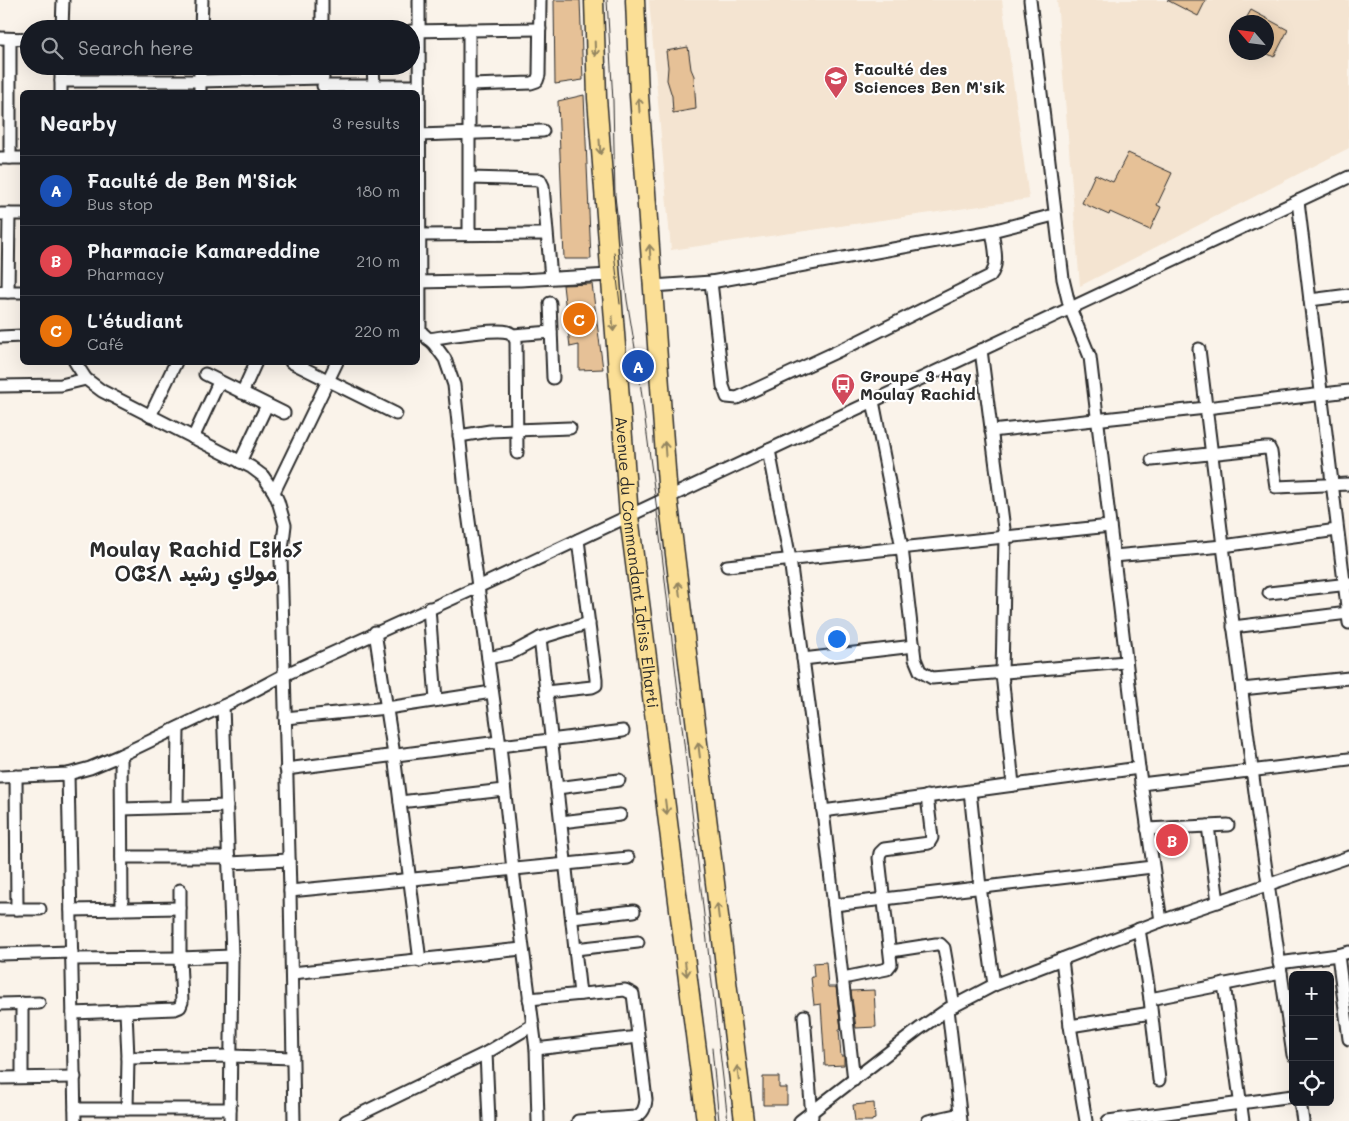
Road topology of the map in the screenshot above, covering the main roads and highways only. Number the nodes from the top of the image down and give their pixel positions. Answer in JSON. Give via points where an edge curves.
{"nodes":[{"id":1,"x":594,"y":0,"type":"edge"},
{"id":2,"x":635,"y":0,"type":"edge"},
{"id":3,"x":706,"y":1121,"type":"edge"},
{"id":4,"x":744,"y":1121,"type":"edge"}],
"edges":[{"from":1,"to":3,"type":"main road","name":"Avenue du Commandant Idriss Elharti","one_way":true,"via":[[597,98],[629,516]]},
{"from":4,"to":2,"type":"main road","one_way":true,"via":[[668,497],[638,87]]}]}
